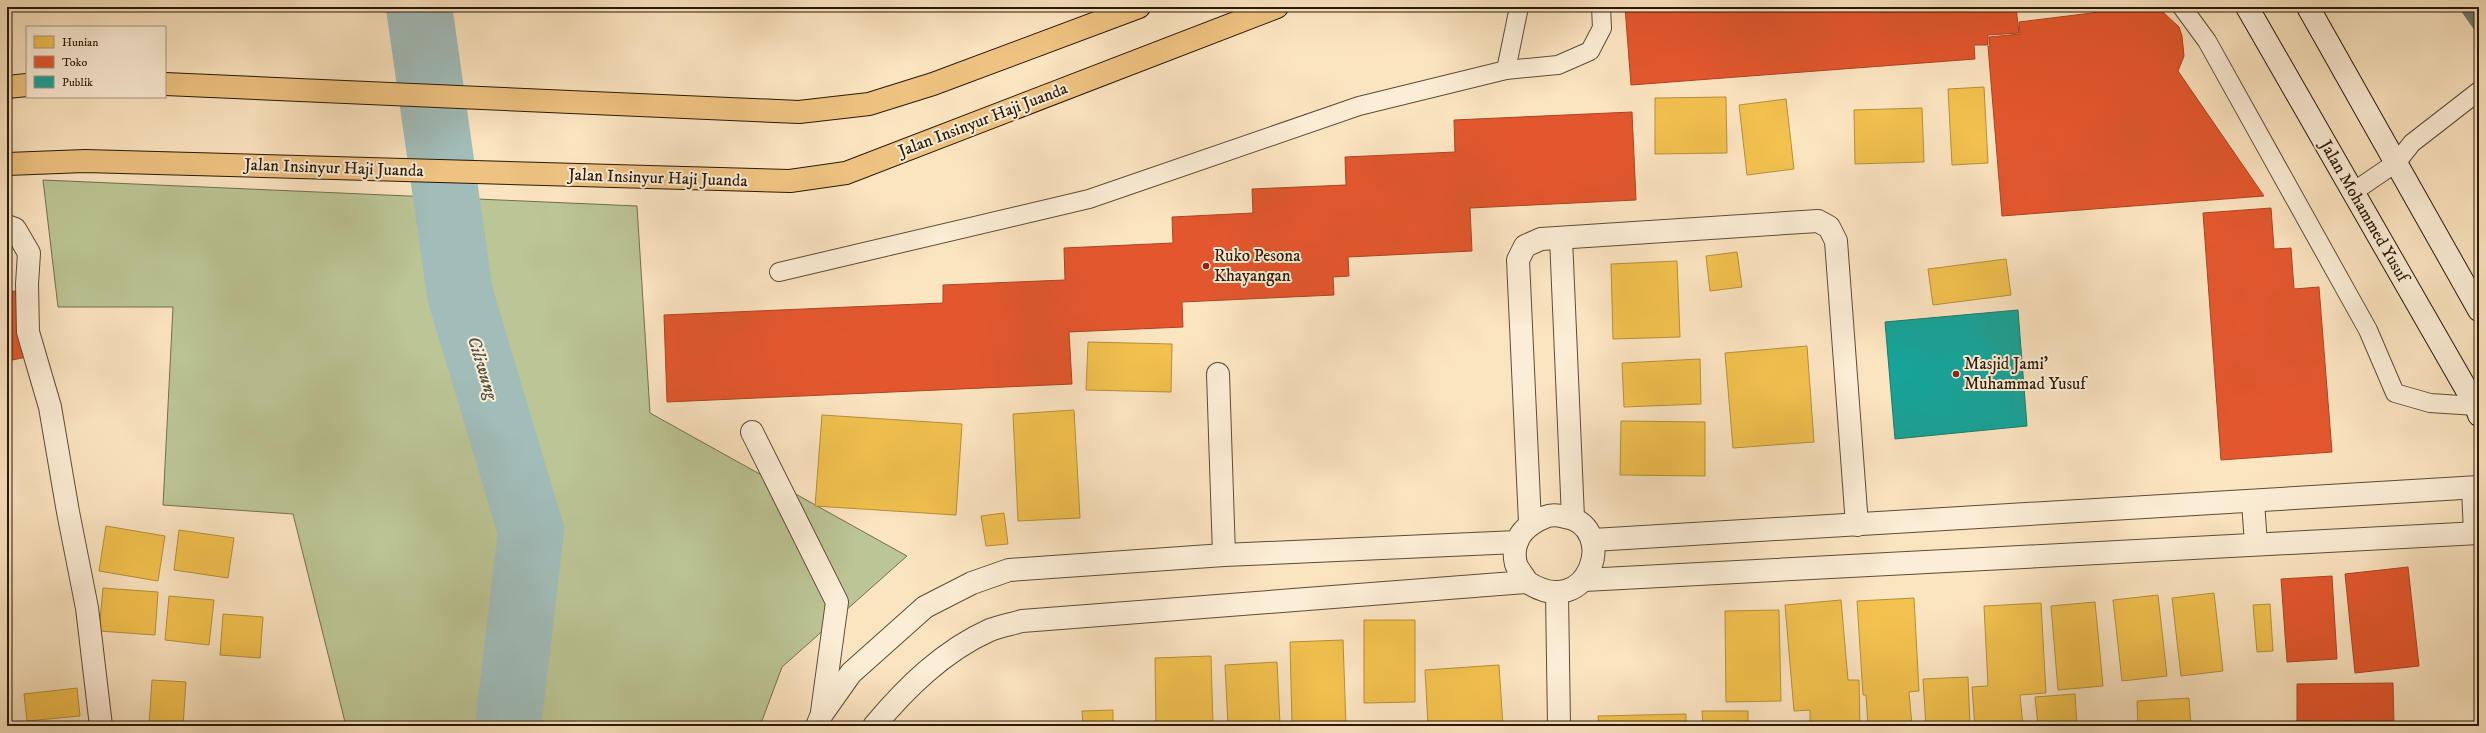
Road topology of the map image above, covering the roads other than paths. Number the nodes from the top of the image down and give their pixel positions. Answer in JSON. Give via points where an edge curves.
{"nodes":[{"id":1,"x":1139,"y":7,"type":"edge"},
{"id":2,"x":1277,"y":7,"type":"edge"},
{"id":3,"x":1519,"y":7,"type":"edge"},
{"id":4,"x":1601,"y":7,"type":"edge"},
{"id":5,"x":2182,"y":7,"type":"edge"},
{"id":6,"x":2247,"y":7,"type":"edge"},
{"id":7,"x":2308,"y":7,"type":"edge"},
{"id":8,"x":1506,"y":70,"type":"junction"},
{"id":9,"x":166,"y":84,"type":"edge"},
{"id":10,"x":26,"y":85,"type":"edge"},
{"id":11,"x":7,"y":87,"type":"edge"},
{"id":12,"x":2479,"y":91,"type":"edge"},
{"id":13,"x":2397,"y":162,"type":"junction"},
{"id":14,"x":7,"y":164,"type":"edge"},
{"id":15,"x":2354,"y":192,"type":"junction"},
{"id":16,"x":7,"y":226,"type":"edge"},
{"id":17,"x":1561,"y":238,"type":"junction"},
{"id":18,"x":778,"y":272,"type":"dead end"},
{"id":19,"x":2479,"y":310,"type":"edge"},
{"id":20,"x":1218,"y":374,"type":"dead end"},
{"id":21,"x":2478,"y":410,"type":"edge"},
{"id":22,"x":752,"y":432,"type":"dead end"},
{"id":23,"x":2476,"y":487,"type":"edge"},
{"id":24,"x":2253,"y":502,"type":"junction"},
{"id":25,"x":1573,"y":518,"type":"junction"},
{"id":26,"x":1530,"y":523,"type":"junction"},
{"id":27,"x":1857,"y":525,"type":"junction"},
{"id":28,"x":2477,"y":533,"type":"edge"},
{"id":29,"x":1593,"y":540,"type":"junction"},
{"id":30,"x":1517,"y":542,"type":"junction"},
{"id":31,"x":2256,"y":544,"type":"junction"},
{"id":32,"x":1224,"y":555,"type":"junction"},
{"id":33,"x":1584,"y":580,"type":"junction"},
{"id":34,"x":1527,"y":582,"type":"junction"},
{"id":35,"x":1557,"y":593,"type":"junction"},
{"id":36,"x":819,"y":720,"type":"edge"},
{"id":37,"x":101,"y":726,"type":"edge"},
{"id":38,"x":874,"y":726,"type":"edge"},
{"id":39,"x":1559,"y":726,"type":"edge"}],
"edges":[{"from":1,"to":9,"type":"highway","via":[[933,84],[869,104],[800,112]]},
{"from":2,"to":14,"type":"highway","name":"Jalan Insinyur Haji Juanda","via":[[846,173],[790,181],[86,162]]},
{"from":3,"to":8,"type":"lane"},
{"from":4,"to":8,"type":"lane","via":[[1602,28],[1590,51],[1558,65]]},
{"from":5,"to":21,"type":"lane","via":[[2207,41],[2368,330],[2395,393],[2430,403]]},
{"from":6,"to":15,"type":"street","name":"Jalan Mohammed Yusuf"},
{"from":7,"to":13,"type":"street"},
{"from":8,"to":18,"type":"lane","via":[[1359,106],[1089,199]]},
{"from":10,"to":11,"type":"highway"},
{"from":12,"to":13,"type":"lane","via":[[2412,143]]},
{"from":13,"to":15,"type":"lane"},
{"from":13,"to":19,"type":"street"},
{"from":15,"to":21,"type":"street","name":"Jalan Mohammed Yusuf"},
{"from":16,"to":37,"type":"street","via":[[15,229],[29,253],[28,332],[50,407],[87,608]]},
{"from":17,"to":25,"type":"street"},
{"from":17,"to":26,"type":"street","via":[[1531,242],[1520,251],[1518,260]]},
{"from":17,"to":27,"type":"street","via":[[1818,221],[1829,227],[1836,241]]},
{"from":20,"to":32,"type":"street"},
{"from":22,"to":36,"type":"street","via":[[837,602]]},
{"from":23,"to":24,"type":"street"},
{"from":23,"to":28,"type":"street"},
{"from":24,"to":27,"type":"street"},
{"from":24,"to":31,"type":"street"},
{"from":25,"to":26,"type":"street","via":[[1551,514]]},
{"from":25,"to":29,"type":"street","via":[[1585,528]]},
{"from":26,"to":30,"type":"street","via":[[1522,531]]},
{"from":27,"to":29,"type":"street"},
{"from":28,"to":31,"type":"street"},
{"from":29,"to":33,"type":"street","via":[[1594,561]]},
{"from":30,"to":32,"type":"street"},
{"from":30,"to":34,"type":"street","via":[[1516,564]]},
{"from":31,"to":33,"type":"street"},
{"from":32,"to":36,"type":"street","via":[[1009,570],[972,583],[925,607],[891,636],[852,673]]},
{"from":33,"to":35,"type":"street","via":[[1572,589]]},
{"from":34,"to":35,"type":"street","via":[[1541,591]]},
{"from":34,"to":38,"type":"street","via":[[1022,621],[990,630],[953,651],[908,687]]},
{"from":35,"to":39,"type":"street"}]}
